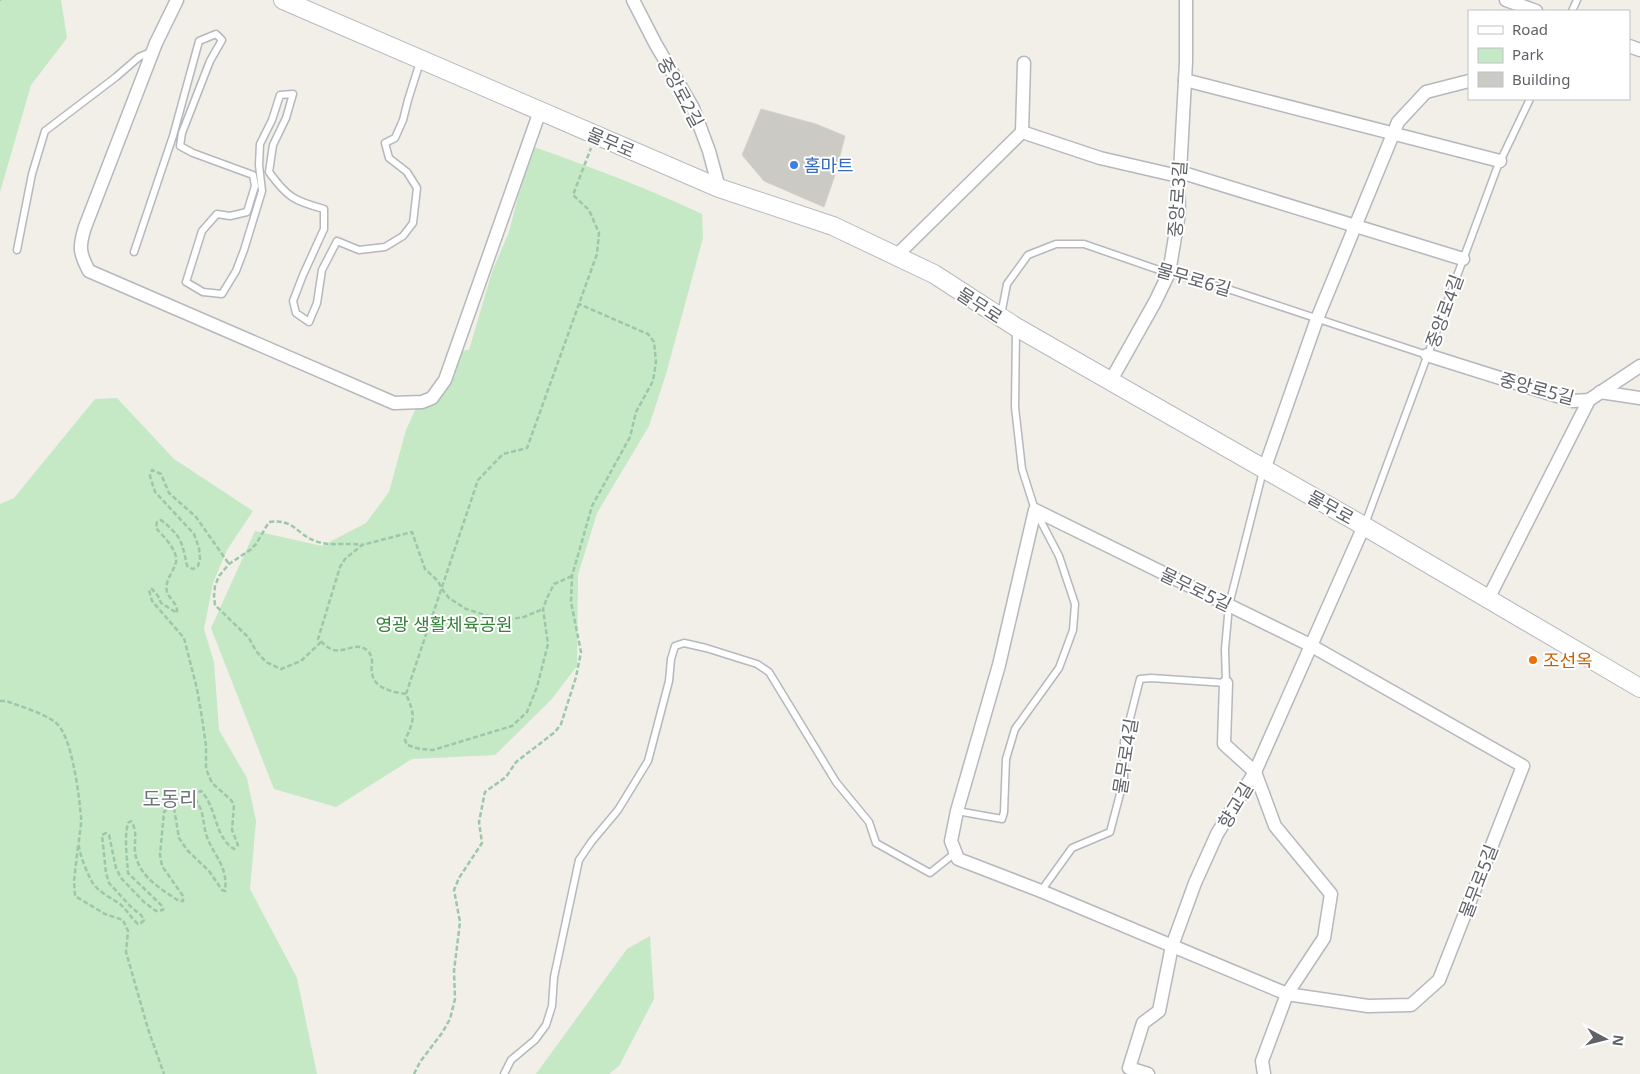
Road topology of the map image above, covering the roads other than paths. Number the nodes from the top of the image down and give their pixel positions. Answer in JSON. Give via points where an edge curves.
{"nodes":[{"id":1,"x":177,"y":0,"type":"edge"},
{"id":2,"x":283,"y":0,"type":"edge"},
{"id":3,"x":633,"y":0,"type":"edge"},
{"id":4,"x":1186,"y":0,"type":"edge"},
{"id":5,"x":1506,"y":0,"type":"edge"},
{"id":6,"x":1533,"y":10,"type":"edge"},
{"id":7,"x":152,"y":52,"type":"junction"},
{"id":8,"x":421,"y":60,"type":"junction"},
{"id":9,"x":1024,"y":63,"type":"dead end"},
{"id":10,"x":1185,"y":80,"type":"junction"},
{"id":11,"x":1468,"y":81,"type":"edge"},
{"id":12,"x":1530,"y":100,"type":"edge"},
{"id":13,"x":540,"y":111,"type":"junction"},
{"id":14,"x":1022,"y":132,"type":"junction"},
{"id":15,"x":1394,"y":133,"type":"junction"},
{"id":16,"x":1500,"y":161,"type":"junction"},
{"id":17,"x":1179,"y":174,"type":"junction"},
{"id":18,"x":719,"y":188,"type":"junction"},
{"id":19,"x":1355,"y":226,"type":"junction"},
{"id":20,"x":17,"y":250,"type":"dead end"},
{"id":21,"x":134,"y":252,"type":"dead end"},
{"id":22,"x":896,"y":256,"type":"junction"},
{"id":23,"x":1463,"y":259,"type":"junction"},
{"id":24,"x":1169,"y":273,"type":"junction"},
{"id":25,"x":1001,"y":318,"type":"junction"},
{"id":26,"x":1317,"y":319,"type":"junction"},
{"id":27,"x":1016,"y":327,"type":"junction"},
{"id":28,"x":1428,"y":355,"type":"junction"},
{"id":29,"x":1640,"y":366,"type":"edge"},
{"id":30,"x":1110,"y":382,"type":"junction"},
{"id":31,"x":1600,"y":392,"type":"junction"},
{"id":32,"x":1640,"y":398,"type":"edge"},
{"id":33,"x":1589,"y":400,"type":"junction"},
{"id":34,"x":1264,"y":470,"type":"junction"},
{"id":35,"x":1035,"y":510,"type":"junction"},
{"id":36,"x":1364,"y":526,"type":"junction"},
{"id":37,"x":1488,"y":599,"type":"junction"},
{"id":38,"x":1229,"y":605,"type":"junction"},
{"id":39,"x":1310,"y":645,"type":"junction"},
{"id":40,"x":1226,"y":683,"type":"junction"},
{"id":41,"x":1640,"y":688,"type":"edge"},
{"id":42,"x":1255,"y":772,"type":"junction"},
{"id":43,"x":957,"y":812,"type":"junction"},
{"id":44,"x":955,"y":853,"type":"junction"},
{"id":45,"x":1041,"y":890,"type":"junction"},
{"id":46,"x":1172,"y":946,"type":"junction"},
{"id":47,"x":1287,"y":994,"type":"junction"},
{"id":48,"x":504,"y":1074,"type":"edge"},
{"id":49,"x":1148,"y":1074,"type":"edge"},
{"id":50,"x":1264,"y":1074,"type":"edge"}],
"edges":[{"from":1,"to":7,"type":"street"},
{"from":2,"to":8,"type":"main road","name":"물무로"},
{"from":3,"to":18,"type":"street","name":"중앙로2길","via":[[693,108]]},
{"from":4,"to":10,"type":"street","name":"중앙로3길"},
{"from":5,"to":6,"type":"street"},
{"from":7,"to":13,"type":"street","via":[[84,227],[80,244],[82,259],[89,271],[394,403],[422,402],[432,398],[446,380]]},
{"from":7,"to":20,"type":"lane","via":[[139,57],[45,131],[32,174]]},
{"from":8,"to":13,"type":"main road","name":"물무로"},
{"from":8,"to":21,"type":"lane","via":[[403,120],[395,138],[386,144],[389,158],[407,172],[417,188],[413,223],[402,236],[385,247],[359,250],[337,241],[322,270],[317,303],[309,322],[296,313],[293,301],[324,230],[324,209],[299,202],[281,189],[269,172],[273,145],[293,94],[280,95],[260,144],[262,191],[236,271],[222,294],[203,292],[186,282],[202,231],[217,214],[230,216],[247,212],[255,186],[253,176],[180,146],[210,61],[222,40],[216,34],[199,41],[173,136]]},
{"from":9,"to":14,"type":"street"},
{"from":10,"to":15,"type":"street"},
{"from":10,"to":17,"type":"street","name":"중앙로3길"},
{"from":11,"to":15,"type":"street","via":[[1426,92],[1398,122]]},
{"from":12,"to":16,"type":"lane","name":"중앙로4길"},
{"from":13,"to":18,"type":"main road","name":"물무로"},
{"from":14,"to":17,"type":"street","via":[[1100,158]]},
{"from":14,"to":22,"type":"street"},
{"from":15,"to":16,"type":"street"},
{"from":15,"to":19,"type":"street"},
{"from":16,"to":23,"type":"lane","name":"중앙로4길"},
{"from":17,"to":19,"type":"street"},
{"from":17,"to":24,"type":"street","name":"중앙로3길","via":[[1179,213]]},
{"from":18,"to":22,"type":"main road","name":"물무로","via":[[833,226]]},
{"from":19,"to":23,"type":"street"},
{"from":19,"to":26,"type":"street"},
{"from":22,"to":25,"type":"main road","name":"물무로","via":[[934,274]]},
{"from":23,"to":28,"type":"lane","name":"중앙로4길"},
{"from":24,"to":25,"type":"lane","name":"물무로6길","via":[[1084,244],[1056,244],[1028,255],[1007,284]]},
{"from":24,"to":26,"type":"lane","name":"물무로6길"},
{"from":24,"to":30,"type":"street","name":"중앙로3길"},
{"from":25,"to":27,"type":"main road","name":"물무로"},
{"from":26,"to":28,"type":"lane","name":"물무로6길"},
{"from":26,"to":34,"type":"street"},
{"from":27,"to":30,"type":"main road","name":"물무로"},
{"from":27,"to":35,"type":"lane","via":[[1015,407],[1022,469]]},
{"from":28,"to":33,"type":"street","name":"중앙로5길","via":[[1573,401]]},
{"from":28,"to":36,"type":"lane","name":"중앙로4길"},
{"from":29,"to":31,"type":"street","name":"중앙로5길"},
{"from":30,"to":34,"type":"main road","name":"물무로"},
{"from":31,"to":32,"type":"street"},
{"from":31,"to":33,"type":"street","name":"중앙로5길"},
{"from":33,"to":37,"type":"street"},
{"from":34,"to":36,"type":"main road","name":"물무로"},
{"from":34,"to":38,"type":"lane"},
{"from":35,"to":38,"type":"street","name":"물무로5길"},
{"from":35,"to":43,"type":"street","via":[[999,664]]},
{"from":35,"to":43,"type":"lane","via":[[1059,556],[1075,604],[1073,630],[1059,668],[1015,729],[1006,759],[1002,819]]},
{"from":36,"to":37,"type":"main road","name":"물무로"},
{"from":36,"to":39,"type":"street","name":"향교길"},
{"from":37,"to":41,"type":"main road","name":"물무로"},
{"from":38,"to":39,"type":"street","name":"물무로5길"},
{"from":38,"to":40,"type":"lane"},
{"from":39,"to":42,"type":"street","name":"향교길"},
{"from":39,"to":47,"type":"street","name":"물무로5길","via":[[1523,766],[1438,980],[1411,1005],[1368,1006]]},
{"from":40,"to":42,"type":"street","via":[[1224,744]]},
{"from":40,"to":45,"type":"lane","name":"물무로4길","via":[[1140,679],[1124,742],[1124,779],[1110,832],[1072,848]]},
{"from":42,"to":46,"type":"street","name":"향교길","via":[[1217,834]]},
{"from":42,"to":47,"type":"street","via":[[1275,826],[1331,894],[1324,938]]},
{"from":43,"to":44,"type":"street","via":[[951,841]]},
{"from":44,"to":45,"type":"street","name":"물무로5길","via":[[958,859]]},
{"from":44,"to":48,"type":"lane","via":[[930,873],[876,843],[869,822],[836,782],[769,672],[757,664],[706,648],[684,643],[675,646],[648,761],[618,810],[579,860],[546,1025],[535,1040],[511,1060]]},
{"from":45,"to":46,"type":"street","name":"물무로5길"},
{"from":46,"to":47,"type":"street","name":"물무로5길"},
{"from":46,"to":49,"type":"street","name":"향교길","via":[[1159,1011],[1143,1023],[1130,1068]]},
{"from":47,"to":50,"type":"street","via":[[1262,1061]]}]}
